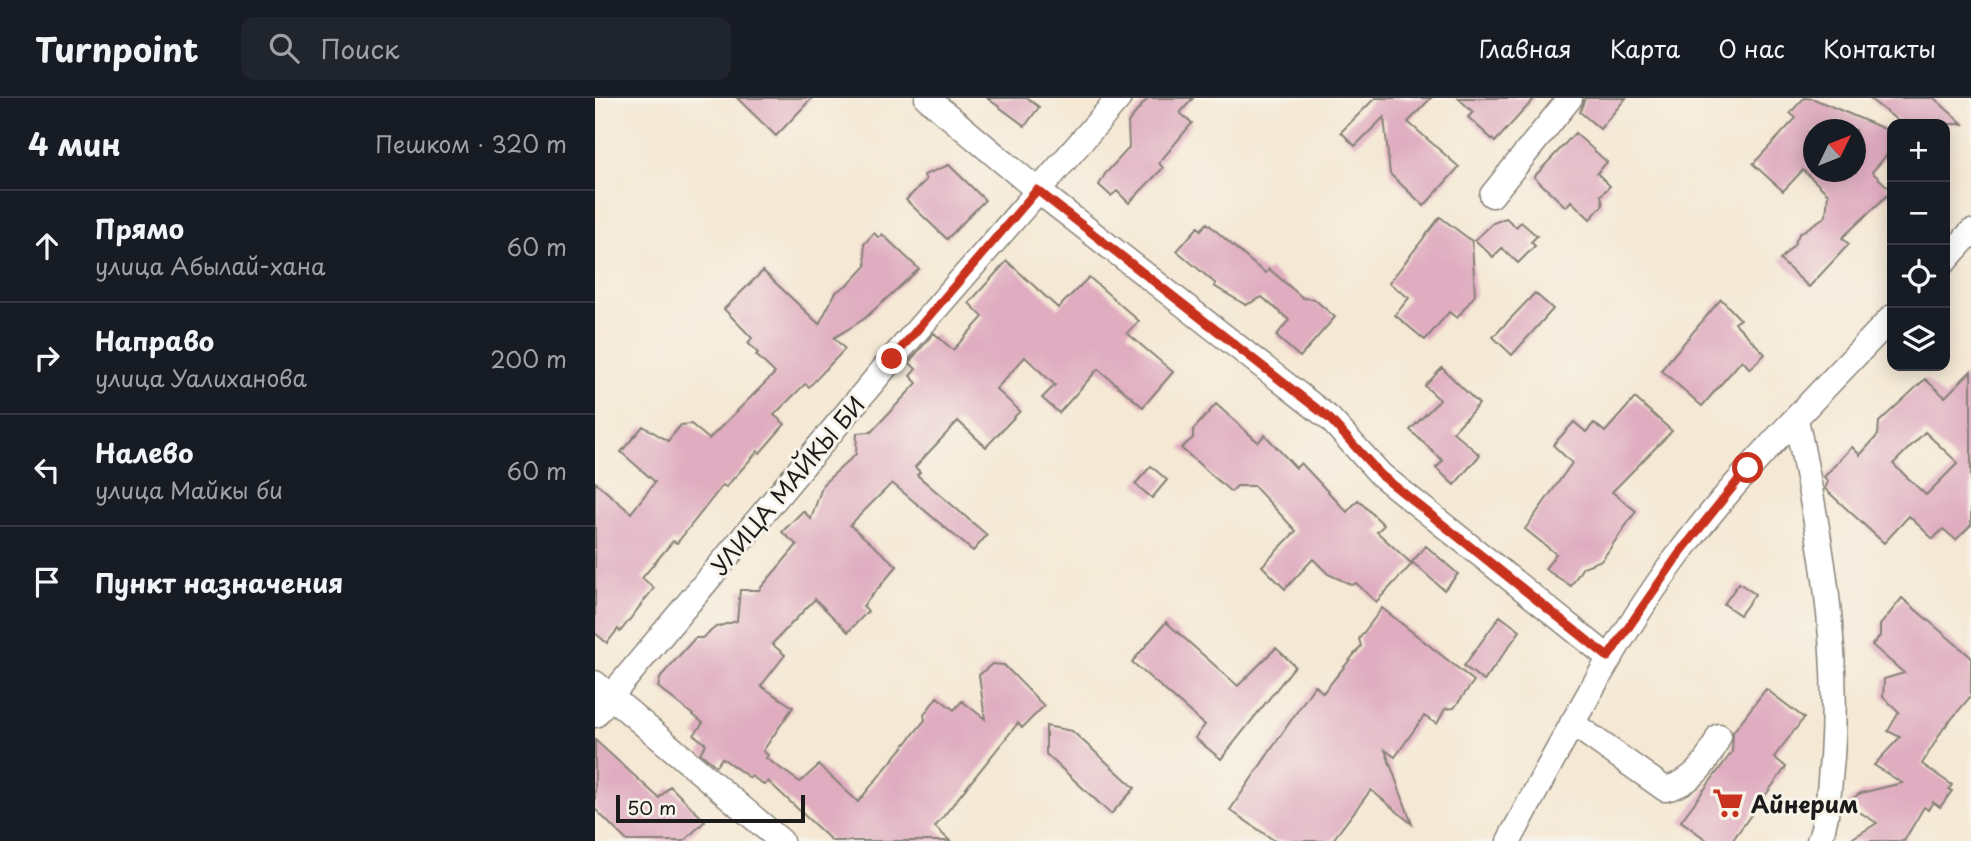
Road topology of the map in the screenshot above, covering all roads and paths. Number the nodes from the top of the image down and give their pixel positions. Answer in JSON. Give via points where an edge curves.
{"nodes":[{"id":1,"x":927,"y":98,"type":"edge"},
{"id":2,"x":1119,"y":98,"type":"edge"},
{"id":3,"x":1570,"y":98,"type":"edge"},
{"id":4,"x":1037,"y":190,"type":"junction"},
{"id":5,"x":1492,"y":195,"type":"dead end"},
{"id":6,"x":1971,"y":232,"type":"edge"},
{"id":7,"x":1950,"y":255,"type":"edge"},
{"id":8,"x":1887,"y":322,"type":"edge"},
{"id":9,"x":1796,"y":419,"type":"junction"},
{"id":10,"x":1608,"y":657,"type":"junction"},
{"id":11,"x":603,"y":690,"type":"edge"},
{"id":12,"x":595,"y":715,"type":"edge"},
{"id":13,"x":1572,"y":723,"type":"junction"},
{"id":14,"x":1719,"y":737,"type":"dead end"},
{"id":15,"x":781,"y":841,"type":"edge"},
{"id":16,"x":1509,"y":841,"type":"edge"},
{"id":17,"x":1819,"y":841,"type":"edge"}],
"edges":[{"from":1,"to":4,"type":"street"},
{"from":2,"to":4,"type":"street","name":"УЛИЦА МАЙКЫ БИ"},
{"from":3,"to":5,"type":"street"},
{"from":4,"to":10,"type":"street","via":[[1330,419],[1381,475]]},
{"from":4,"to":11,"type":"street","name":"УЛИЦА МАЙКЫ БИ"},
{"from":6,"to":7,"type":"street"},
{"from":8,"to":9,"type":"street"},
{"from":9,"to":10,"type":"street","via":[[1748,468],[1679,554]]},
{"from":9,"to":17,"type":"street","via":[[1822,544],[1836,698],[1827,821]]},
{"from":10,"to":13,"type":"street"},
{"from":11,"to":12,"type":"street","name":"УЛИЦА МАЙКЫ БИ"},
{"from":11,"to":15,"type":"street"},
{"from":13,"to":14,"type":"street","via":[[1665,789],[1684,785],[1699,771]]},
{"from":13,"to":16,"type":"street"}]}
